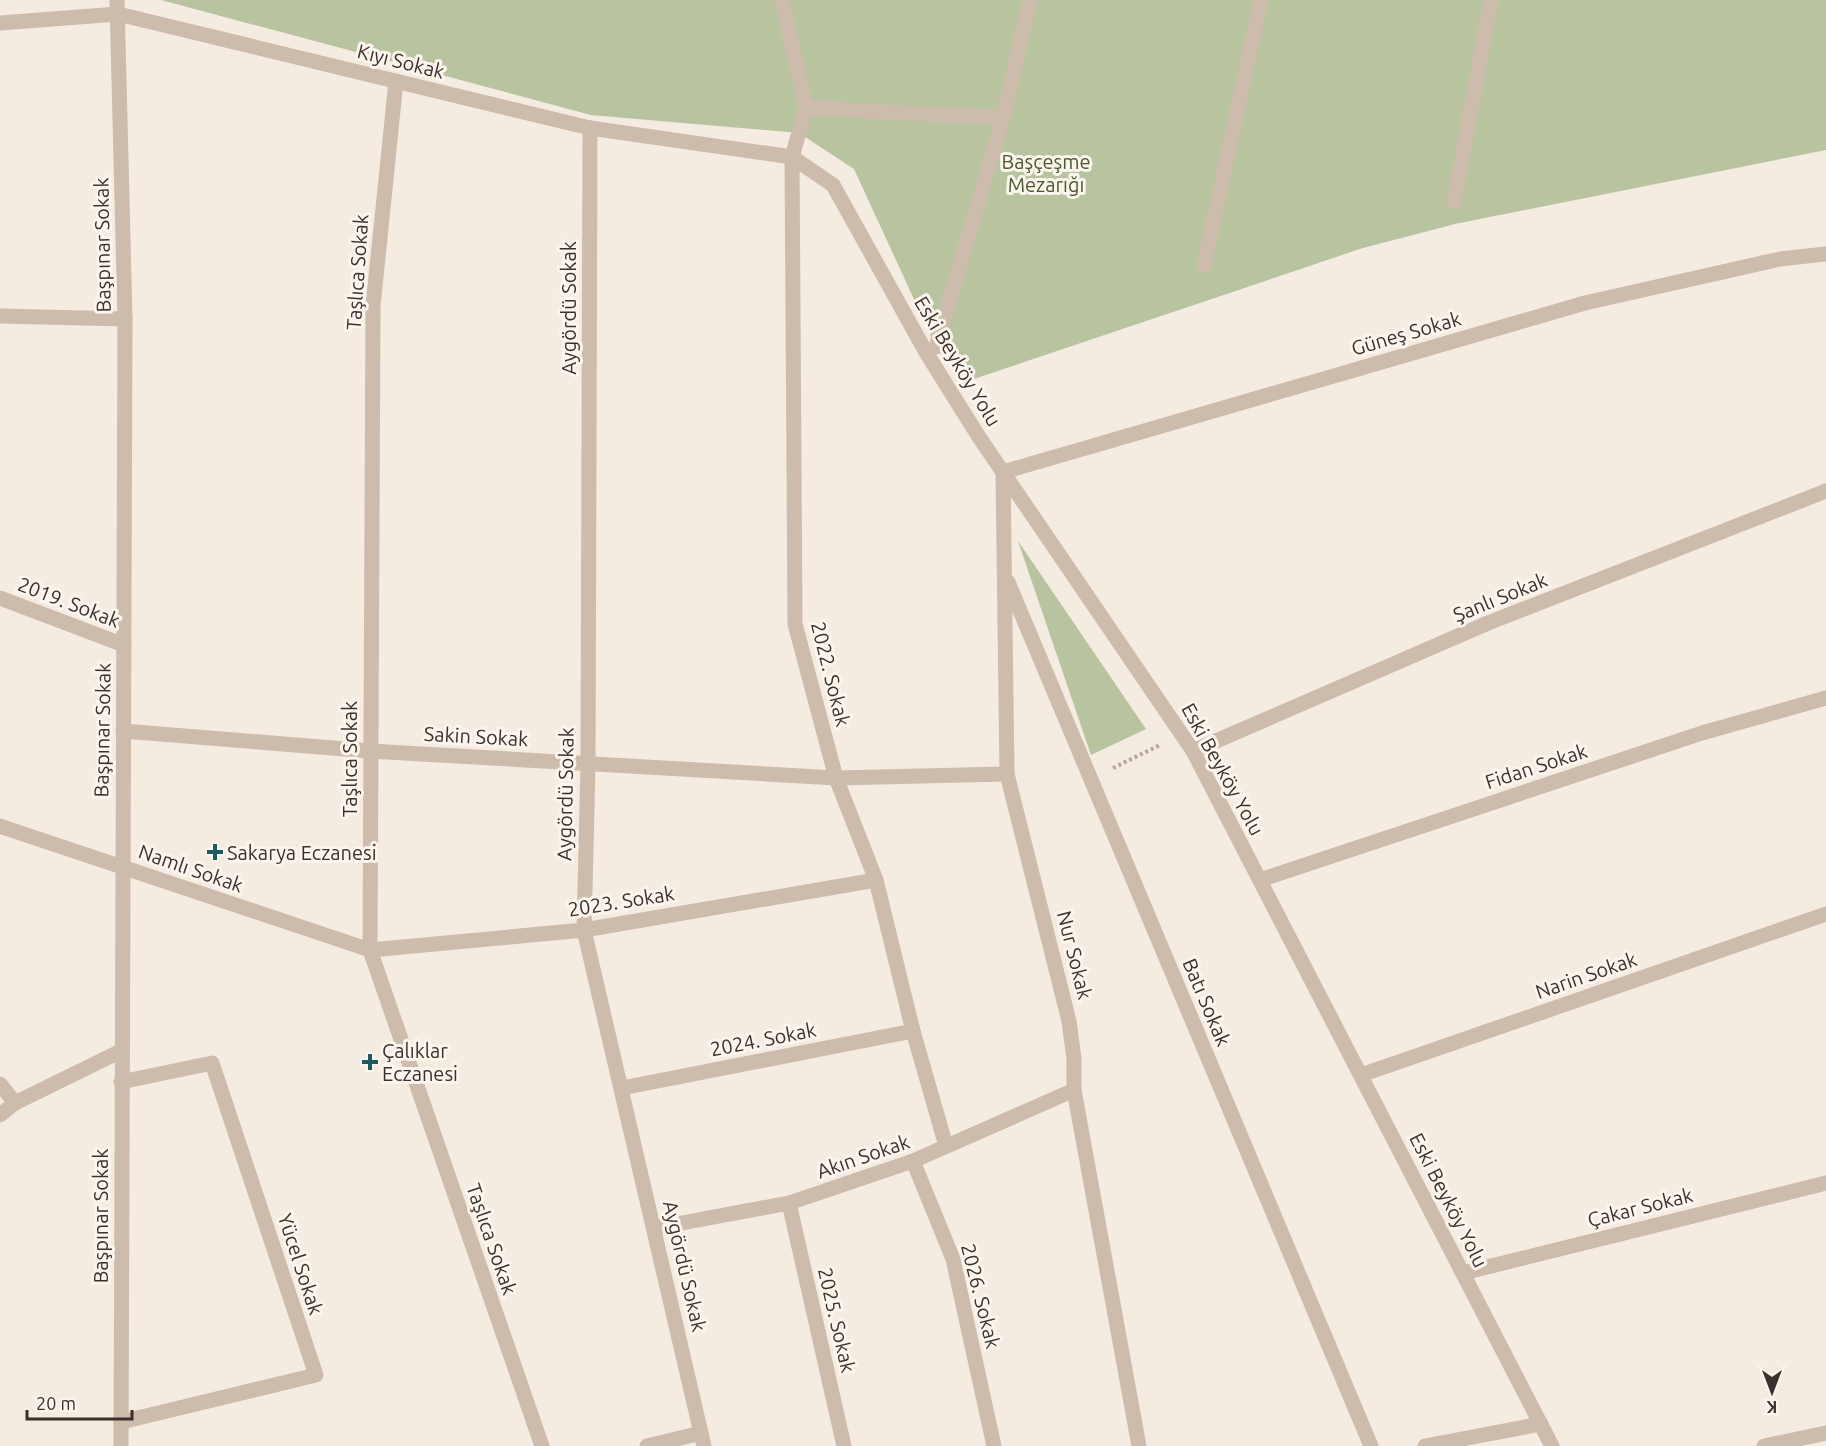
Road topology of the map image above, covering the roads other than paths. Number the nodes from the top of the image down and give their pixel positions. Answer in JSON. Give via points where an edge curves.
{"nodes":[{"id":1,"x":782,"y":0,"type":"edge"},
{"id":2,"x":1030,"y":0,"type":"edge"},
{"id":3,"x":1261,"y":0,"type":"edge"},
{"id":4,"x":1491,"y":0,"type":"edge"},
{"id":5,"x":118,"y":7,"type":"edge"},
{"id":6,"x":0,"y":23,"type":"edge"},
{"id":7,"x":396,"y":81,"type":"junction"},
{"id":8,"x":806,"y":108,"type":"junction"},
{"id":9,"x":1004,"y":118,"type":"junction"},
{"id":10,"x":590,"y":128,"type":"junction"},
{"id":11,"x":792,"y":157,"type":"junction"},
{"id":12,"x":1454,"y":202,"type":"dead end"},
{"id":13,"x":1826,"y":254,"type":"edge"},
{"id":14,"x":1204,"y":265,"type":"dead end"},
{"id":15,"x":0,"y":315,"type":"edge"},
{"id":16,"x":125,"y":319,"type":"junction"},
{"id":17,"x":936,"y":347,"type":"dead end"},
{"id":18,"x":1003,"y":472,"type":"junction"},
{"id":19,"x":1826,"y":491,"type":"edge"},
{"id":20,"x":1004,"y":574,"type":"junction"},
{"id":21,"x":0,"y":598,"type":"edge"},
{"id":22,"x":124,"y":645,"type":"junction"},
{"id":23,"x":1826,"y":698,"type":"edge"},
{"id":24,"x":123,"y":731,"type":"junction"},
{"id":25,"x":370,"y":751,"type":"junction"},
{"id":26,"x":1193,"y":751,"type":"junction"},
{"id":27,"x":588,"y":764,"type":"junction"},
{"id":28,"x":1008,"y":774,"type":"junction"},
{"id":29,"x":836,"y":778,"type":"junction"},
{"id":30,"x":0,"y":826,"type":"edge"},
{"id":31,"x":122,"y":867,"type":"junction"},
{"id":32,"x":876,"y":880,"type":"junction"},
{"id":33,"x":1260,"y":880,"type":"junction"},
{"id":34,"x":1826,"y":914,"type":"edge"},
{"id":35,"x":584,"y":930,"type":"junction"},
{"id":36,"x":370,"y":950,"type":"junction"},
{"id":37,"x":913,"y":1031,"type":"junction"},
{"id":38,"x":121,"y":1051,"type":"junction"},
{"id":39,"x":1360,"y":1075,"type":"junction"},
{"id":40,"x":121,"y":1082,"type":"junction"},
{"id":41,"x":0,"y":1084,"type":"edge"},
{"id":42,"x":622,"y":1088,"type":"junction"},
{"id":43,"x":1074,"y":1090,"type":"junction"},
{"id":44,"x":15,"y":1103,"type":"junction"},
{"id":45,"x":0,"y":1115,"type":"edge"},
{"id":46,"x":946,"y":1146,"type":"junction"},
{"id":47,"x":914,"y":1161,"type":"junction"},
{"id":48,"x":1826,"y":1183,"type":"edge"},
{"id":49,"x":789,"y":1203,"type":"junction"},
{"id":50,"x":655,"y":1228,"type":"junction"},
{"id":51,"x":1463,"y":1273,"type":"junction"},
{"id":52,"x":121,"y":1422,"type":"junction"},
{"id":53,"x":1541,"y":1424,"type":"junction"},
{"id":54,"x":1826,"y":1433,"type":"edge"},
{"id":55,"x":703,"y":1439,"type":"edge"},
{"id":56,"x":121,"y":1446,"type":"edge"},
{"id":57,"x":542,"y":1446,"type":"edge"},
{"id":58,"x":647,"y":1446,"type":"edge"},
{"id":59,"x":844,"y":1446,"type":"edge"},
{"id":60,"x":994,"y":1446,"type":"edge"},
{"id":61,"x":1139,"y":1446,"type":"edge"},
{"id":62,"x":1371,"y":1446,"type":"edge"},
{"id":63,"x":1425,"y":1446,"type":"edge"},
{"id":64,"x":1552,"y":1446,"type":"edge"},
{"id":65,"x":1764,"y":1446,"type":"edge"}],
"edges":[{"from":1,"to":8,"type":"street"},
{"from":2,"to":9,"type":"street"},
{"from":3,"to":14,"type":"street"},
{"from":4,"to":12,"type":"street"},
{"from":5,"to":6,"type":"street","name":"Kıyı Sokak"},
{"from":5,"to":7,"type":"street","name":"Kıyı Sokak"},
{"from":5,"to":16,"type":"street","name":"Başpınar Sokak"},
{"from":7,"to":10,"type":"street","name":"Kıyı Sokak"},
{"from":7,"to":25,"type":"street","name":"Taşlıca Sokak","via":[[373,306]]},
{"from":8,"to":9,"type":"street"},
{"from":8,"to":11,"type":"street","name":"2022. Sokak"},
{"from":9,"to":17,"type":"street"},
{"from":10,"to":11,"type":"street","name":"Kıyı Sokak"},
{"from":10,"to":27,"type":"street","name":"Aygördü Sokak"},
{"from":11,"to":18,"type":"street","name":"Eski Beyköy Yolu","via":[[833,185],[927,354]]},
{"from":11,"to":29,"type":"street","name":"2022. Sokak","via":[[795,624]]},
{"from":13,"to":18,"type":"street","name":"Güneş Sokak","via":[[1780,259],[1585,303]]},
{"from":15,"to":16,"type":"street"},
{"from":16,"to":22,"type":"street","name":"Başpınar Sokak"},
{"from":18,"to":20,"type":"street","name":"Nur Sokak"},
{"from":18,"to":26,"type":"street","name":"Eski Beyköy Yolu"},
{"from":19,"to":26,"type":"street","name":"Şanlı Sokak","via":[[1488,623]]},
{"from":20,"to":28,"type":"street","name":"Nur Sokak"},
{"from":20,"to":62,"type":"street","name":"Batı Sokak"},
{"from":21,"to":22,"type":"street","name":"2019. Sokak"},
{"from":22,"to":24,"type":"street","name":"Başpınar Sokak"},
{"from":23,"to":33,"type":"street","name":"Fidan Sokak","via":[[1702,733]]},
{"from":24,"to":25,"type":"street","name":"Sakin Sokak"},
{"from":24,"to":31,"type":"street","name":"Başpınar Sokak"},
{"from":25,"to":27,"type":"street","name":"Sakin Sokak"},
{"from":25,"to":36,"type":"street","name":"Taşlıca Sokak"},
{"from":26,"to":33,"type":"street","name":"Eski Beyköy Yolu"},
{"from":27,"to":29,"type":"street","name":"Sakin Sokak"},
{"from":27,"to":35,"type":"street","name":"Aygördü Sokak"},
{"from":28,"to":29,"type":"street","name":"Sakin Sokak"},
{"from":28,"to":43,"type":"street","name":"Nur Sokak","via":[[1069,1021]]},
{"from":29,"to":32,"type":"street","name":"2022. Sokak"},
{"from":30,"to":31,"type":"street","name":"Namlı Sokak"},
{"from":31,"to":36,"type":"street","name":"Namlı Sokak"},
{"from":31,"to":38,"type":"street","name":"Başpınar Sokak"},
{"from":32,"to":35,"type":"street","name":"2023. Sokak"},
{"from":32,"to":37,"type":"street","name":"2022. Sokak"},
{"from":33,"to":39,"type":"street","name":"Eski Beyköy Yolu"},
{"from":34,"to":39,"type":"street","name":"Narin Sokak"},
{"from":35,"to":36,"type":"street","name":"2023. Sokak"},
{"from":35,"to":42,"type":"street","name":"Aygördü Sokak"},
{"from":36,"to":57,"type":"street","name":"Taşlıca Sokak"},
{"from":37,"to":42,"type":"street","name":"2024. Sokak"},
{"from":37,"to":46,"type":"street","name":"2022. Sokak"},
{"from":38,"to":40,"type":"street","name":"Başpınar Sokak"},
{"from":38,"to":44,"type":"street"},
{"from":39,"to":51,"type":"street","name":"Eski Beyköy Yolu"},
{"from":40,"to":52,"type":"street","name":"Başpınar Sokak"},
{"from":40,"to":52,"type":"street","name":"Yücel Sokak","via":[[212,1063],[316,1375]]},
{"from":41,"to":44,"type":"street"},
{"from":42,"to":50,"type":"street","name":"Aygördü Sokak"},
{"from":43,"to":46,"type":"street","name":"Akın Sokak"},
{"from":43,"to":61,"type":"street","name":"Nur Sokak"},
{"from":44,"to":45,"type":"street"},
{"from":46,"to":47,"type":"street","name":"Akın Sokak"},
{"from":47,"to":49,"type":"street","name":"Akın Sokak"},
{"from":47,"to":60,"type":"street","name":"2026. Sokak","via":[[953,1259]]},
{"from":48,"to":51,"type":"street","name":"Çakar Sokak"},
{"from":49,"to":50,"type":"street","name":"Akın Sokak"},
{"from":49,"to":59,"type":"street","name":"2025. Sokak"},
{"from":50,"to":55,"type":"street","name":"Aygördü Sokak"},
{"from":51,"to":53,"type":"street","name":"Eski Beyköy Yolu"},
{"from":52,"to":56,"type":"street","name":"Başpınar Sokak"},
{"from":53,"to":63,"type":"street"},
{"from":53,"to":64,"type":"street","name":"Eski Beyköy Yolu"},
{"from":54,"to":65,"type":"street"},
{"from":55,"to":58,"type":"street"}]}
